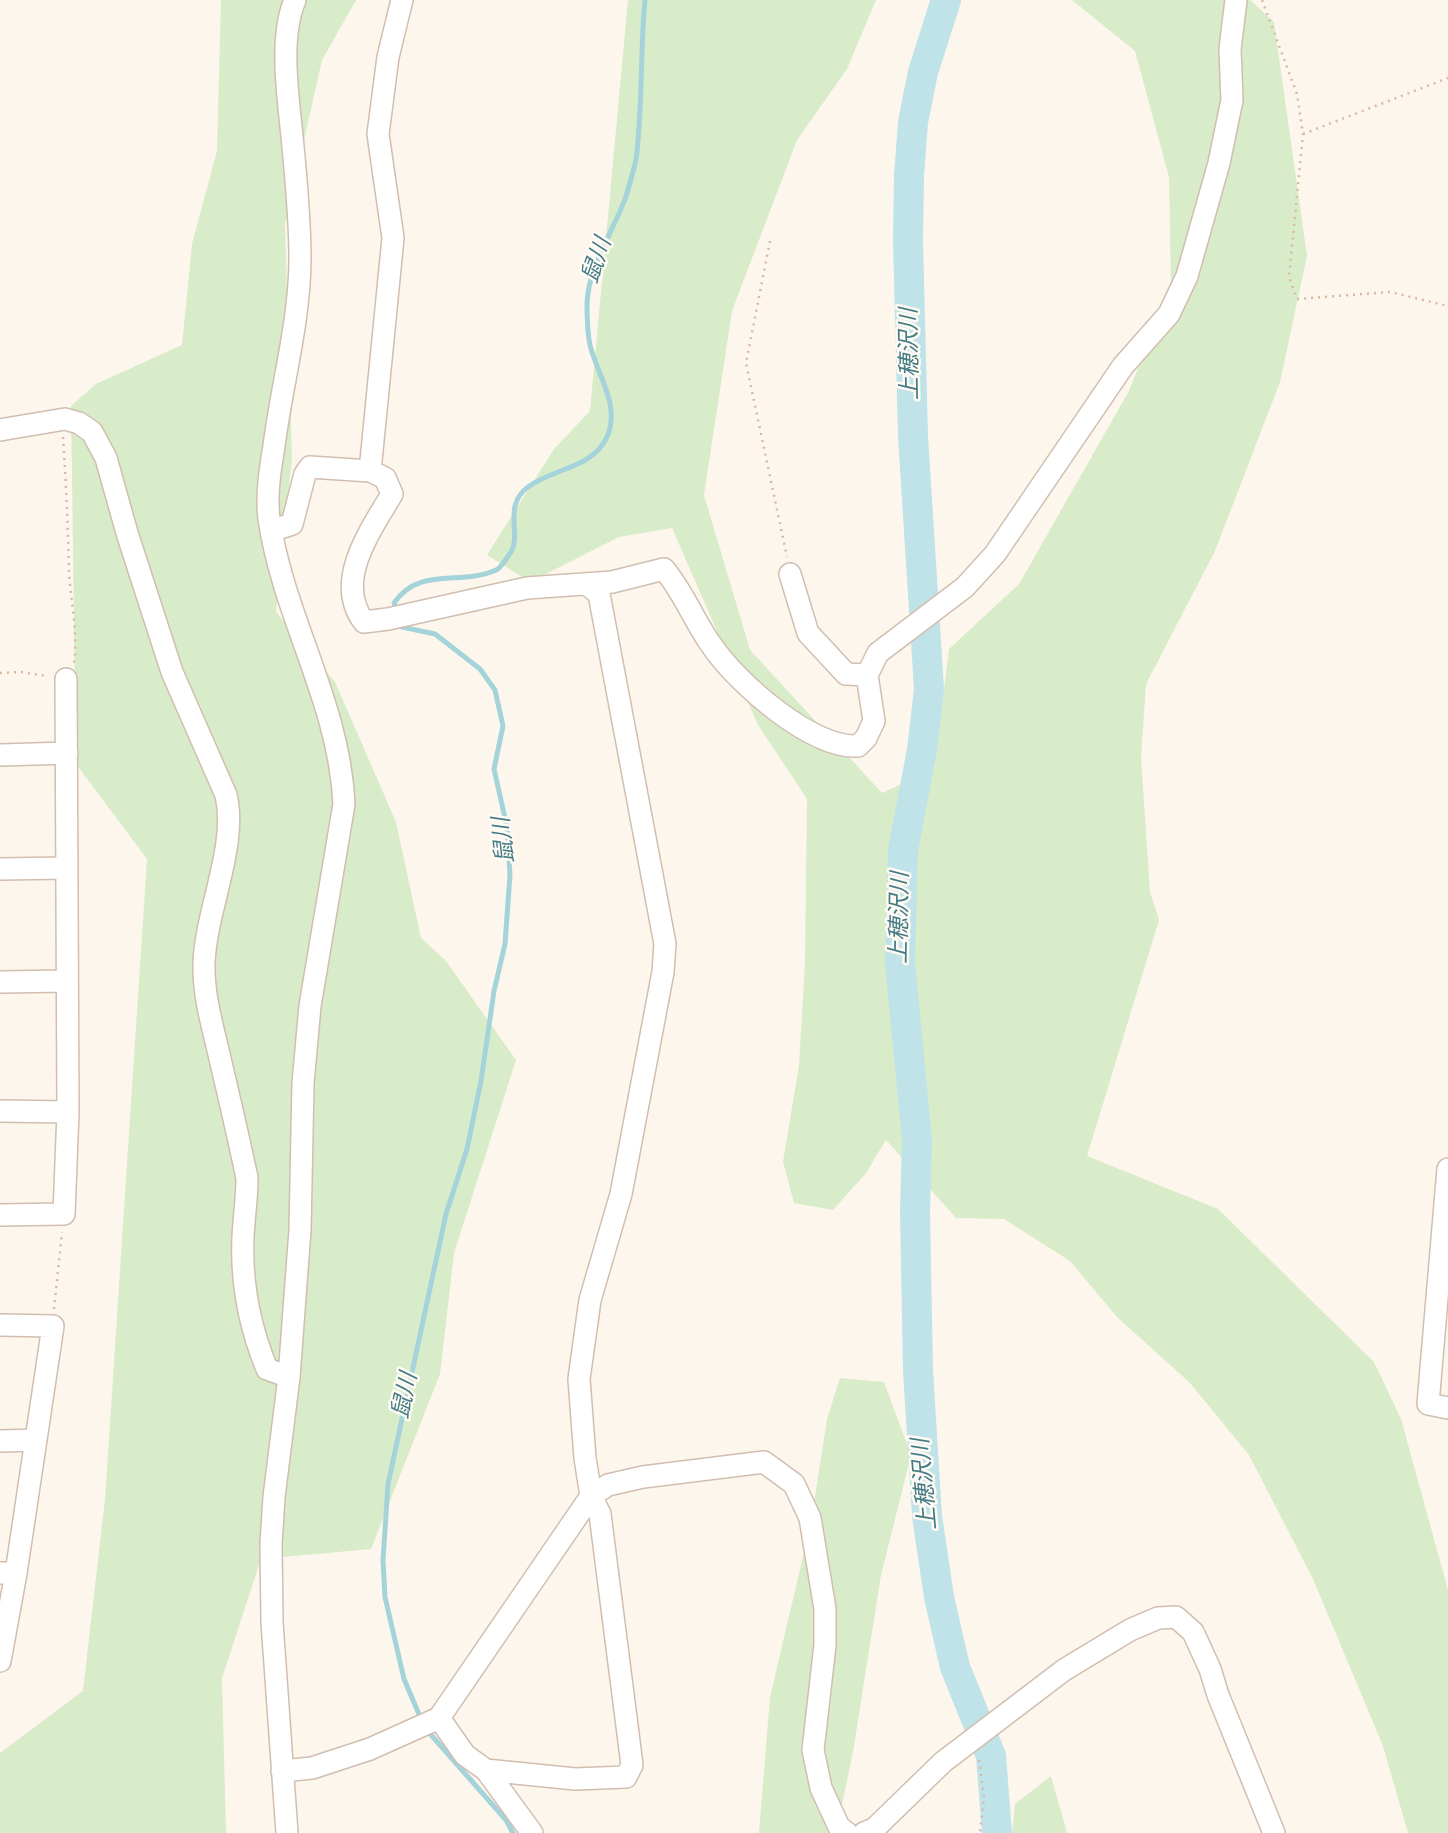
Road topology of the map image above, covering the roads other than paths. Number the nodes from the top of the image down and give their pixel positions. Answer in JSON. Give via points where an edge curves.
{"nodes":[{"id":1,"x":295,"y":0,"type":"edge"},
{"id":2,"x":402,"y":0,"type":"edge"},
{"id":3,"x":1236,"y":0,"type":"edge"},
{"id":4,"x":0,"y":430,"type":"edge"},
{"id":5,"x":370,"y":471,"type":"junction"},
{"id":6,"x":271,"y":531,"type":"junction"},
{"id":7,"x":790,"y":574,"type":"road end"},
{"id":8,"x":588,"y":585,"type":"junction"},
{"id":9,"x":867,"y":675,"type":"junction"},
{"id":10,"x":66,"y":679,"type":"road end"},
{"id":11,"x":67,"y":753,"type":"junction"},
{"id":12,"x":0,"y":755,"type":"edge"},
{"id":13,"x":0,"y":869,"type":"edge"},
{"id":14,"x":67,"y":869,"type":"junction"},
{"id":15,"x":66,"y":981,"type":"junction"},
{"id":16,"x":0,"y":982,"type":"edge"},
{"id":17,"x":0,"y":1111,"type":"edge"},
{"id":18,"x":68,"y":1112,"type":"junction"},
{"id":19,"x":1448,"y":1170,"type":"edge"},
{"id":20,"x":0,"y":1215,"type":"edge"},
{"id":21,"x":0,"y":1325,"type":"edge"},
{"id":22,"x":289,"y":1377,"type":"junction"},
{"id":23,"x":1448,"y":1408,"type":"edge"},
{"id":24,"x":36,"y":1440,"type":"junction"},
{"id":25,"x":0,"y":1441,"type":"edge"},
{"id":26,"x":591,"y":1496,"type":"junction"},
{"id":27,"x":8,"y":1573,"type":"edge"},
{"id":28,"x":0,"y":1661,"type":"edge"},
{"id":29,"x":436,"y":1719,"type":"junction"},
{"id":30,"x":486,"y":1770,"type":"junction"},
{"id":31,"x":282,"y":1771,"type":"junction"},
{"id":32,"x":286,"y":1833,"type":"edge"},
{"id":33,"x":532,"y":1833,"type":"edge"},
{"id":34,"x":847,"y":1833,"type":"edge"},
{"id":35,"x":864,"y":1833,"type":"edge"},
{"id":36,"x":1274,"y":1833,"type":"edge"}],
"edges":[{"from":1,"to":6,"type":"street","via":[[286,81],[300,260],[268,484]]},
{"from":2,"to":5,"type":"street","via":[[388,57],[378,134],[393,237]]},
{"from":3,"to":9,"type":"street","via":[[1230,49],[1232,100],[1219,163],[1187,276],[1169,314],[1123,366],[995,554],[965,587],[878,653]]},
{"from":4,"to":22,"type":"street","via":[[65,419],[92,432],[106,458],[172,672],[226,795],[227,842],[206,930],[204,967],[209,1013],[247,1178],[244,1272],[254,1338],[267,1369]]},
{"from":5,"to":6,"type":"street","via":[[310,467],[292,524]]},
{"from":5,"to":8,"type":"street","via":[[385,478],[392,494],[359,553],[353,581],[357,612],[364,622],[527,588]]},
{"from":6,"to":22,"type":"street","via":[[281,576],[328,710],[344,804],[310,1006]]},
{"from":7,"to":9,"type":"street","via":[[808,634],[846,674]]},
{"from":8,"to":9,"type":"street","via":[[664,569],[734,674],[768,704],[823,741],[845,747],[858,746],[866,738],[874,721]]},
{"from":8,"to":26,"type":"street","via":[[599,594],[665,944],[621,1194],[590,1300],[579,1379]]},
{"from":10,"to":11,"type":"street"},
{"from":11,"to":12,"type":"street"},
{"from":11,"to":14,"type":"street"},
{"from":13,"to":14,"type":"street"},
{"from":14,"to":15,"type":"street"},
{"from":15,"to":16,"type":"street"},
{"from":15,"to":18,"type":"street"},
{"from":17,"to":18,"type":"street"},
{"from":18,"to":20,"type":"street","via":[[64,1214]]},
{"from":19,"to":23,"type":"street","via":[[1427,1404]]},
{"from":21,"to":24,"type":"street","via":[[53,1326]]},
{"from":22,"to":31,"type":"street","via":[[271,1544]]},
{"from":24,"to":25,"type":"street"},
{"from":24,"to":27,"type":"street"},
{"from":26,"to":29,"type":"street"},
{"from":26,"to":30,"type":"street","via":[[600,1514],[632,1765],[626,1777],[575,1779]]},
{"from":26,"to":34,"type":"street","via":[[608,1485],[643,1477],[764,1462],[794,1484],[810,1518],[825,1609],[813,1751],[821,1788],[839,1827]]},
{"from":27,"to":28,"type":"street"},
{"from":29,"to":30,"type":"street","via":[[465,1755]]},
{"from":29,"to":31,"type":"street","via":[[370,1749],[312,1768]]},
{"from":30,"to":33,"type":"street"},
{"from":31,"to":32,"type":"street"},
{"from":35,"to":36,"type":"street","via":[[874,1829],[943,1762],[1064,1670],[1130,1629],[1158,1618],[1176,1617],[1193,1632],[1210,1669]]}]}
